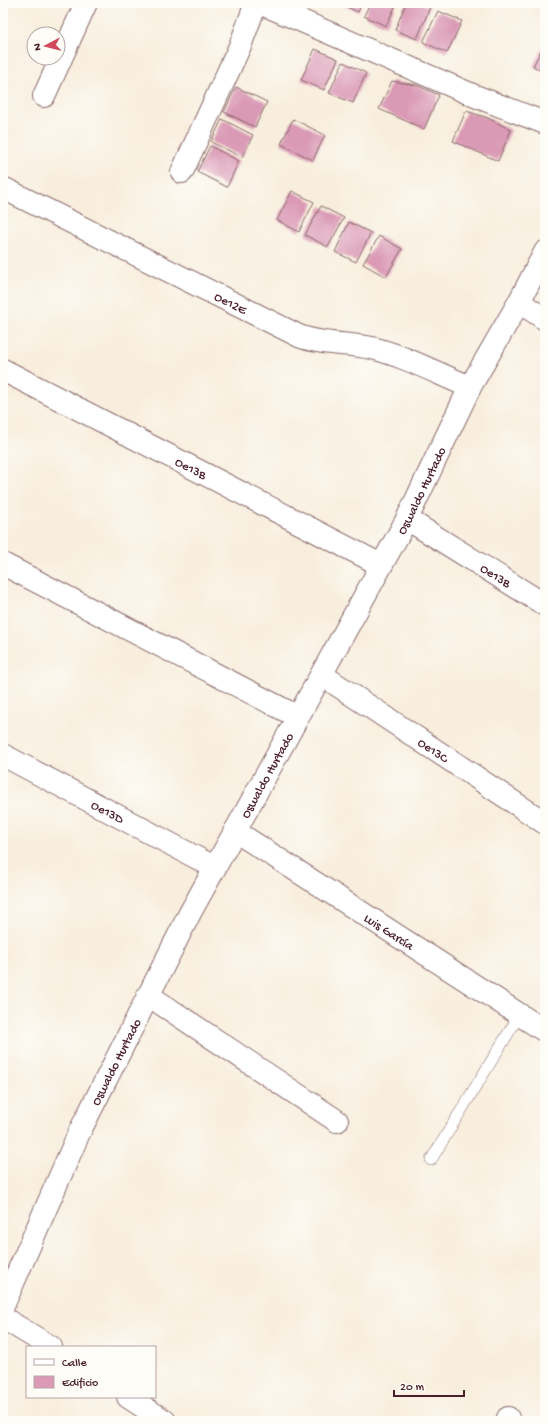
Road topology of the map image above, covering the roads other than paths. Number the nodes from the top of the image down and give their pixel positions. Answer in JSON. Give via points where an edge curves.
{"nodes":[{"id":1,"x":86,"y":3,"type":"edge"},
{"id":2,"x":256,"y":3,"type":"edge"},
{"id":3,"x":260,"y":3,"type":"edge"},
{"id":4,"x":44,"y":96,"type":"dead end"},
{"id":5,"x":545,"y":123,"type":"edge"},
{"id":6,"x":182,"y":172,"type":"dead end"},
{"id":7,"x":3,"y":188,"type":"edge"},
{"id":8,"x":545,"y":252,"type":"edge"},
{"id":9,"x":519,"y":302,"type":"junction"},
{"id":10,"x":545,"y":319,"type":"edge"},
{"id":11,"x":3,"y":370,"type":"edge"},
{"id":12,"x":470,"y":387,"type":"junction"},
{"id":13,"x":407,"y":519,"type":"junction"},
{"id":14,"x":3,"y":564,"type":"edge"},
{"id":15,"x":381,"y":564,"type":"junction"},
{"id":16,"x":545,"y":605,"type":"edge"},
{"id":17,"x":322,"y":675,"type":"junction"},
{"id":18,"x":298,"y":717,"type":"junction"},
{"id":19,"x":3,"y":755,"type":"edge"},
{"id":20,"x":545,"y":823,"type":"edge"},
{"id":21,"x":235,"y":831,"type":"junction"},
{"id":22,"x":214,"y":867,"type":"junction"},
{"id":23,"x":148,"y":995,"type":"junction"},
{"id":24,"x":520,"y":1014,"type":"junction"},
{"id":25,"x":545,"y":1030,"type":"edge"},
{"id":26,"x":338,"y":1121,"type":"dead end"},
{"id":27,"x":431,"y":1160,"type":"dead end"},
{"id":28,"x":5,"y":1294,"type":"edge"},
{"id":29,"x":3,"y":1318,"type":"edge"},
{"id":30,"x":49,"y":1346,"type":"edge"},
{"id":31,"x":130,"y":1398,"type":"edge"},
{"id":32,"x":165,"y":1421,"type":"edge"}],
"edges":[{"from":1,"to":4,"type":"street"},
{"from":2,"to":6,"type":"street","via":[[240,46]]},
{"from":3,"to":5,"type":"street","via":[[475,96]]},
{"from":7,"to":12,"type":"street","name":"Oe12E","via":[[299,336],[312,341],[372,348],[395,355]]},
{"from":8,"to":9,"type":"street","name":"Oswaldo Hurtado"},
{"from":9,"to":10,"type":"street"},
{"from":9,"to":12,"type":"street","name":"Oswaldo Hurtado"},
{"from":11,"to":15,"type":"street","name":"Oe13B"},
{"from":12,"to":13,"type":"street","name":"Oswaldo Hurtado"},
{"from":13,"to":15,"type":"street","name":"Oswaldo Hurtado"},
{"from":13,"to":16,"type":"street","name":"Oe13B"},
{"from":14,"to":18,"type":"street"},
{"from":15,"to":17,"type":"street","name":"Oswaldo Hurtado"},
{"from":17,"to":18,"type":"street","name":"Oswaldo Hurtado"},
{"from":17,"to":20,"type":"street","name":"Oe13C"},
{"from":18,"to":21,"type":"street","name":"Oswaldo Hurtado"},
{"from":19,"to":22,"type":"street","name":"Oe13D"},
{"from":21,"to":22,"type":"street","name":"Oswaldo Hurtado"},
{"from":21,"to":24,"type":"street","name":"Luis García"},
{"from":22,"to":23,"type":"street","name":"Oswaldo Hurtado"},
{"from":23,"to":26,"type":"street"},
{"from":23,"to":28,"type":"street","name":"Oswaldo Hurtado","via":[[79,1133]]},
{"from":24,"to":25,"type":"street","name":"Luis García"},
{"from":24,"to":27,"type":"lane"},
{"from":29,"to":30,"type":"street"},
{"from":31,"to":32,"type":"street"}]}
